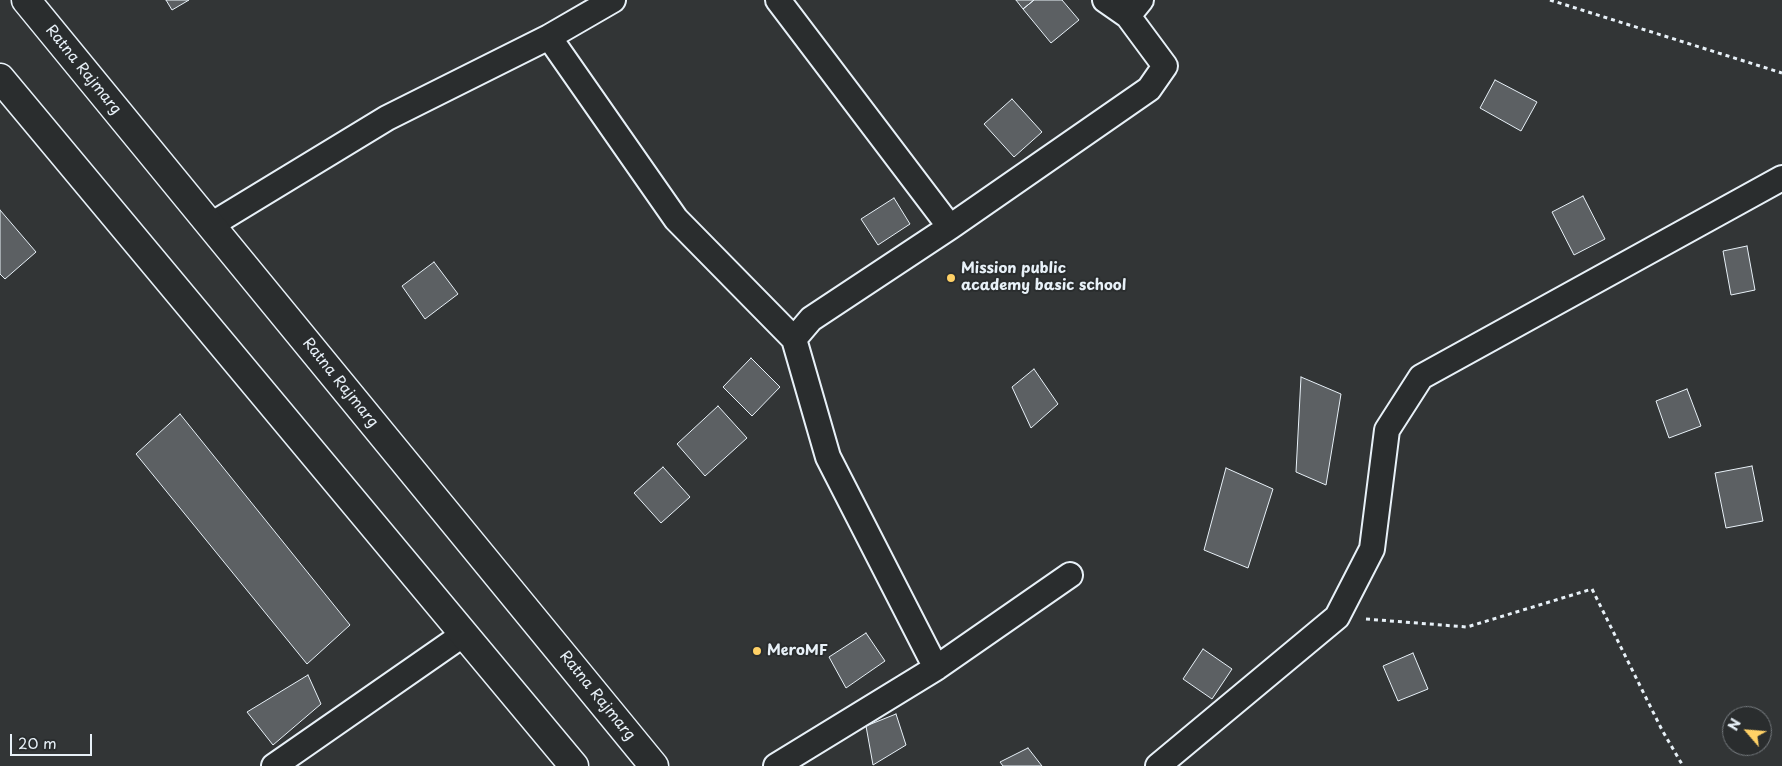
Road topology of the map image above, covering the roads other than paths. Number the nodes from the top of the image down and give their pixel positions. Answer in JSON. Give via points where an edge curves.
{"nodes":[{"id":1,"x":26,"y":0,"type":"edge"},
{"id":2,"x":613,"y":0,"type":"edge"},
{"id":3,"x":778,"y":0,"type":"edge"},
{"id":4,"x":1104,"y":0,"type":"edge"},
{"id":5,"x":1134,"y":8,"type":"edge"},
{"id":6,"x":549,"y":37,"type":"junction"},
{"id":7,"x":0,"y":78,"type":"edge"},
{"id":8,"x":1782,"y":178,"type":"edge"},
{"id":9,"x":211,"y":225,"type":"junction"},
{"id":10,"x":950,"y":227,"type":"junction"},
{"id":11,"x":794,"y":339,"type":"junction"},
{"id":12,"x":1070,"y":575,"type":"dead end"},
{"id":13,"x":464,"y":634,"type":"junction"},
{"id":14,"x":936,"y":668,"type":"junction"},
{"id":15,"x":274,"y":766,"type":"edge"},
{"id":16,"x":574,"y":766,"type":"edge"},
{"id":17,"x":654,"y":766,"type":"edge"},
{"id":18,"x":776,"y":766,"type":"edge"},
{"id":19,"x":1158,"y":766,"type":"edge"}],
"edges":[{"from":1,"to":9,"type":"highway","name":"Ratna Rajmarg"},
{"from":2,"to":6,"type":"street"},
{"from":3,"to":10,"type":"street"},
{"from":4,"to":5,"type":"street"},
{"from":5,"to":10,"type":"street","via":[[1165,66],[1149,90]]},
{"from":6,"to":9,"type":"street","via":[[387,118]]},
{"from":6,"to":11,"type":"street","via":[[676,219]]},
{"from":7,"to":13,"type":"highway"},
{"from":8,"to":19,"type":"street","via":[[1421,377],[1387,430],[1372,549],[1338,616]]},
{"from":9,"to":17,"type":"highway","name":"Ratna Rajmarg"},
{"from":10,"to":11,"type":"street","via":[[811,319]]},
{"from":11,"to":14,"type":"street","via":[[828,457]]},
{"from":12,"to":14,"type":"street"},
{"from":13,"to":15,"type":"street"},
{"from":13,"to":16,"type":"highway"},
{"from":14,"to":18,"type":"street"}]}
